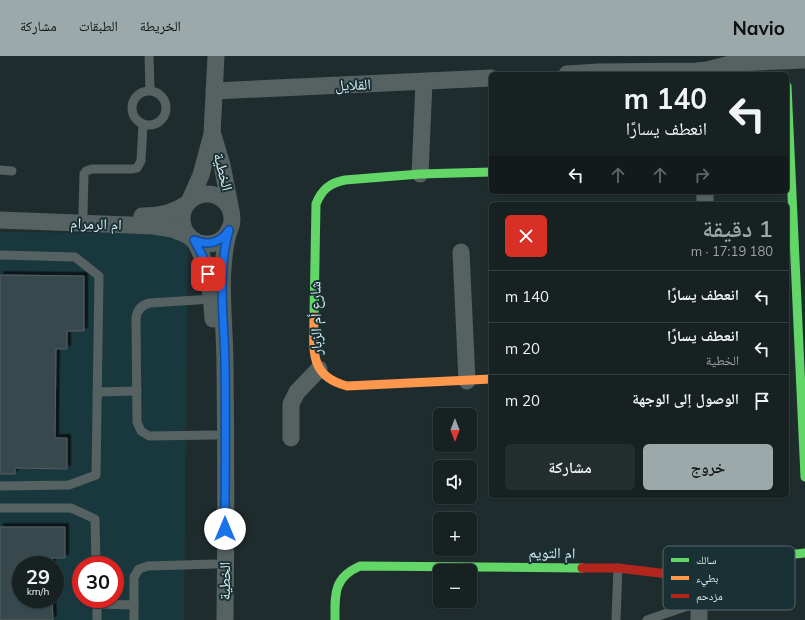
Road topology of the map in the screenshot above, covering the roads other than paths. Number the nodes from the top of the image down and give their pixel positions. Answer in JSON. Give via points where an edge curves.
{"nodes":[{"id":1,"x":149,"y":56,"type":"edge"},
{"id":2,"x":216,"y":56,"type":"edge"},
{"id":3,"x":727,"y":60,"type":"edge"},
{"id":4,"x":805,"y":60,"type":"edge"},
{"id":5,"x":786,"y":68,"type":"edge"},
{"id":6,"x":598,"y":72,"type":"edge"},
{"id":7,"x":489,"y":78,"type":"edge"},
{"id":8,"x":424,"y":82,"type":"junction"},
{"id":9,"x":150,"y":90,"type":"junction"},
{"id":10,"x":214,"y":91,"type":"junction"},
{"id":11,"x":789,"y":120,"type":"edge"},
{"id":12,"x":143,"y":124,"type":"junction"},
{"id":13,"x":212,"y":134,"type":"junction"},
{"id":14,"x":0,"y":170,"type":"edge"},
{"id":15,"x":12,"y":170,"type":"dead end"},
{"id":16,"x":489,"y":172,"type":"edge"},
{"id":17,"x":420,"y":174,"type":"junction"},
{"id":18,"x":188,"y":203,"type":"junction"},
{"id":19,"x":0,"y":209,"type":"edge"},
{"id":20,"x":231,"y":211,"type":"junction"},
{"id":21,"x":83,"y":213,"type":"junction"},
{"id":22,"x":0,"y":220,"type":"edge"},
{"id":23,"x":229,"y":230,"type":"junction"},
{"id":24,"x":192,"y":238,"type":"junction"},
{"id":25,"x":461,"y":252,"type":"dead end"},
{"id":26,"x":0,"y":255,"type":"edge"},
{"id":27,"x":212,"y":299,"type":"junction"},
{"id":28,"x":801,"y":322,"type":"edge"},
{"id":29,"x":319,"y":369,"type":"junction"},
{"id":30,"x":489,"y":379,"type":"edge"},
{"id":31,"x":467,"y":381,"type":"junction"},
{"id":32,"x":137,"y":391,"type":"junction"},
{"id":33,"x":97,"y":392,"type":"junction"},
{"id":34,"x":215,"y":435,"type":"junction"},
{"id":35,"x":290,"y":438,"type":"dead end"},
{"id":36,"x":805,"y":468,"type":"edge"},
{"id":37,"x":805,"y":477,"type":"edge"},
{"id":38,"x":0,"y":486,"type":"edge"},
{"id":39,"x":0,"y":508,"type":"edge"},
{"id":40,"x":805,"y":553,"type":"edge"},
{"id":41,"x":795,"y":554,"type":"edge"},
{"id":42,"x":96,"y":556,"type":"edge"},
{"id":43,"x":215,"y":564,"type":"junction"},
{"id":44,"x":618,"y":568,"type":"junction"},
{"id":45,"x":663,"y":573,"type":"edge"},
{"id":46,"x":124,"y":604,"type":"edge"},
{"id":47,"x":134,"y":605,"type":"junction"},
{"id":48,"x":97,"y":608,"type":"edge"},
{"id":49,"x":675,"y":610,"type":"edge"},
{"id":50,"x":698,"y":610,"type":"edge"},
{"id":51,"x":97,"y":620,"type":"edge"},
{"id":52,"x":134,"y":620,"type":"edge"},
{"id":53,"x":215,"y":620,"type":"edge"},
{"id":54,"x":225,"y":620,"type":"edge"},
{"id":55,"x":335,"y":620,"type":"edge"},
{"id":56,"x":616,"y":620,"type":"edge"},
{"id":57,"x":647,"y":620,"type":"edge"},
{"id":58,"x":699,"y":620,"type":"edge"}],
"edges":[{"from":1,"to":9,"type":"lane"},
{"from":2,"to":10,"type":"street","name":"الخطية"},
{"from":3,"to":5,"type":"street"},
{"from":3,"to":6,"type":"street","via":[[707,70],[697,71]]},
{"from":4,"to":5,"type":"street"},
{"from":7,"to":8,"type":"street","name":"القلايل"},
{"from":8,"to":10,"type":"street","name":"القلايل"},
{"from":8,"to":17,"type":"street"},
{"from":9,"to":12,"type":"lane","via":[[138,94],[132,104],[134,116]]},
{"from":9,"to":12,"type":"lane","via":[[156,91],[165,99],[166,111],[160,121],[149,125]]},
{"from":10,"to":13,"type":"street","name":"الخطية"},
{"from":11,"to":28,"type":"street"},
{"from":12,"to":21,"type":"lane","via":[[141,161],[137,168],[86,171],[83,177]]},
{"from":13,"to":18,"type":"street","name":"الخطية","via":[[201,175]]},
{"from":13,"to":20,"type":"street","name":"الخطية","via":[[222,165]]},
{"from":14,"to":15,"type":"lane"},
{"from":16,"to":17,"type":"street","name":"شارع أم الزبار"},
{"from":17,"to":29,"type":"street","name":"شارع أم الزبار","via":[[334,182],[319,194],[316,204],[314,346]]},
{"from":18,"to":20,"type":"street","via":[[197,196],[213,195],[221,198]]},
{"from":18,"to":21,"type":"street","name":"ام الرمرام","via":[[170,213],[157,216]]},
{"from":18,"to":24,"type":"street","via":[[183,212],[182,225]]},
{"from":19,"to":21,"type":"street","name":"ام الرمرام"},
{"from":20,"to":23,"type":"street","via":[[232,224]]},
{"from":22,"to":24,"type":"street","name":"ام الرمرام","via":[[154,226],[172,229]]},
{"from":23,"to":24,"type":"street","via":[[214,243],[201,243]]},
{"from":23,"to":54,"type":"street","name":"الخطية","via":[[222,272],[225,364]]},
{"from":24,"to":27,"type":"street","name":"الخطية","via":[[206,266]]},
{"from":25,"to":31,"type":"street"},
{"from":26,"to":33,"type":"lane","via":[[75,257],[99,276]]},
{"from":27,"to":32,"type":"lane","via":[[150,303],[138,310]]},
{"from":27,"to":34,"type":"street","name":"الخطية","via":[[215,343]]},
{"from":28,"to":36,"type":"street"},
{"from":29,"to":31,"type":"street","name":"شارع أم الزبار","via":[[325,377],[336,384],[347,386]]},
{"from":29,"to":35,"type":"street","via":[[297,392],[291,404]]},
{"from":30,"to":31,"type":"street","name":"شارع أم الزبار"},
{"from":32,"to":33,"type":"lane"},
{"from":32,"to":34,"type":"lane","via":[[137,422],[145,434]]},
{"from":33,"to":38,"type":"lane","via":[[96,475],[68,485]]},
{"from":34,"to":43,"type":"street","name":"الخطية"},
{"from":36,"to":37,"type":"street"},
{"from":39,"to":42,"type":"lane","via":[[71,508],[95,519]]},
{"from":40,"to":41,"type":"street"},
{"from":43,"to":47,"type":"lane","via":[[139,568],[134,577]]},
{"from":43,"to":53,"type":"street","name":"الخطية"},
{"from":44,"to":45,"type":"street","name":"ام التويم"},
{"from":44,"to":55,"type":"street","name":"ام التويم","via":[[360,566],[344,574],[339,581],[336,590]]},
{"from":44,"to":56,"type":"lane"},
{"from":46,"to":47,"type":"lane"},
{"from":47,"to":52,"type":"lane"},
{"from":48,"to":51,"type":"lane"},
{"from":49,"to":57,"type":"lane"},
{"from":50,"to":58,"type":"street"}]}
